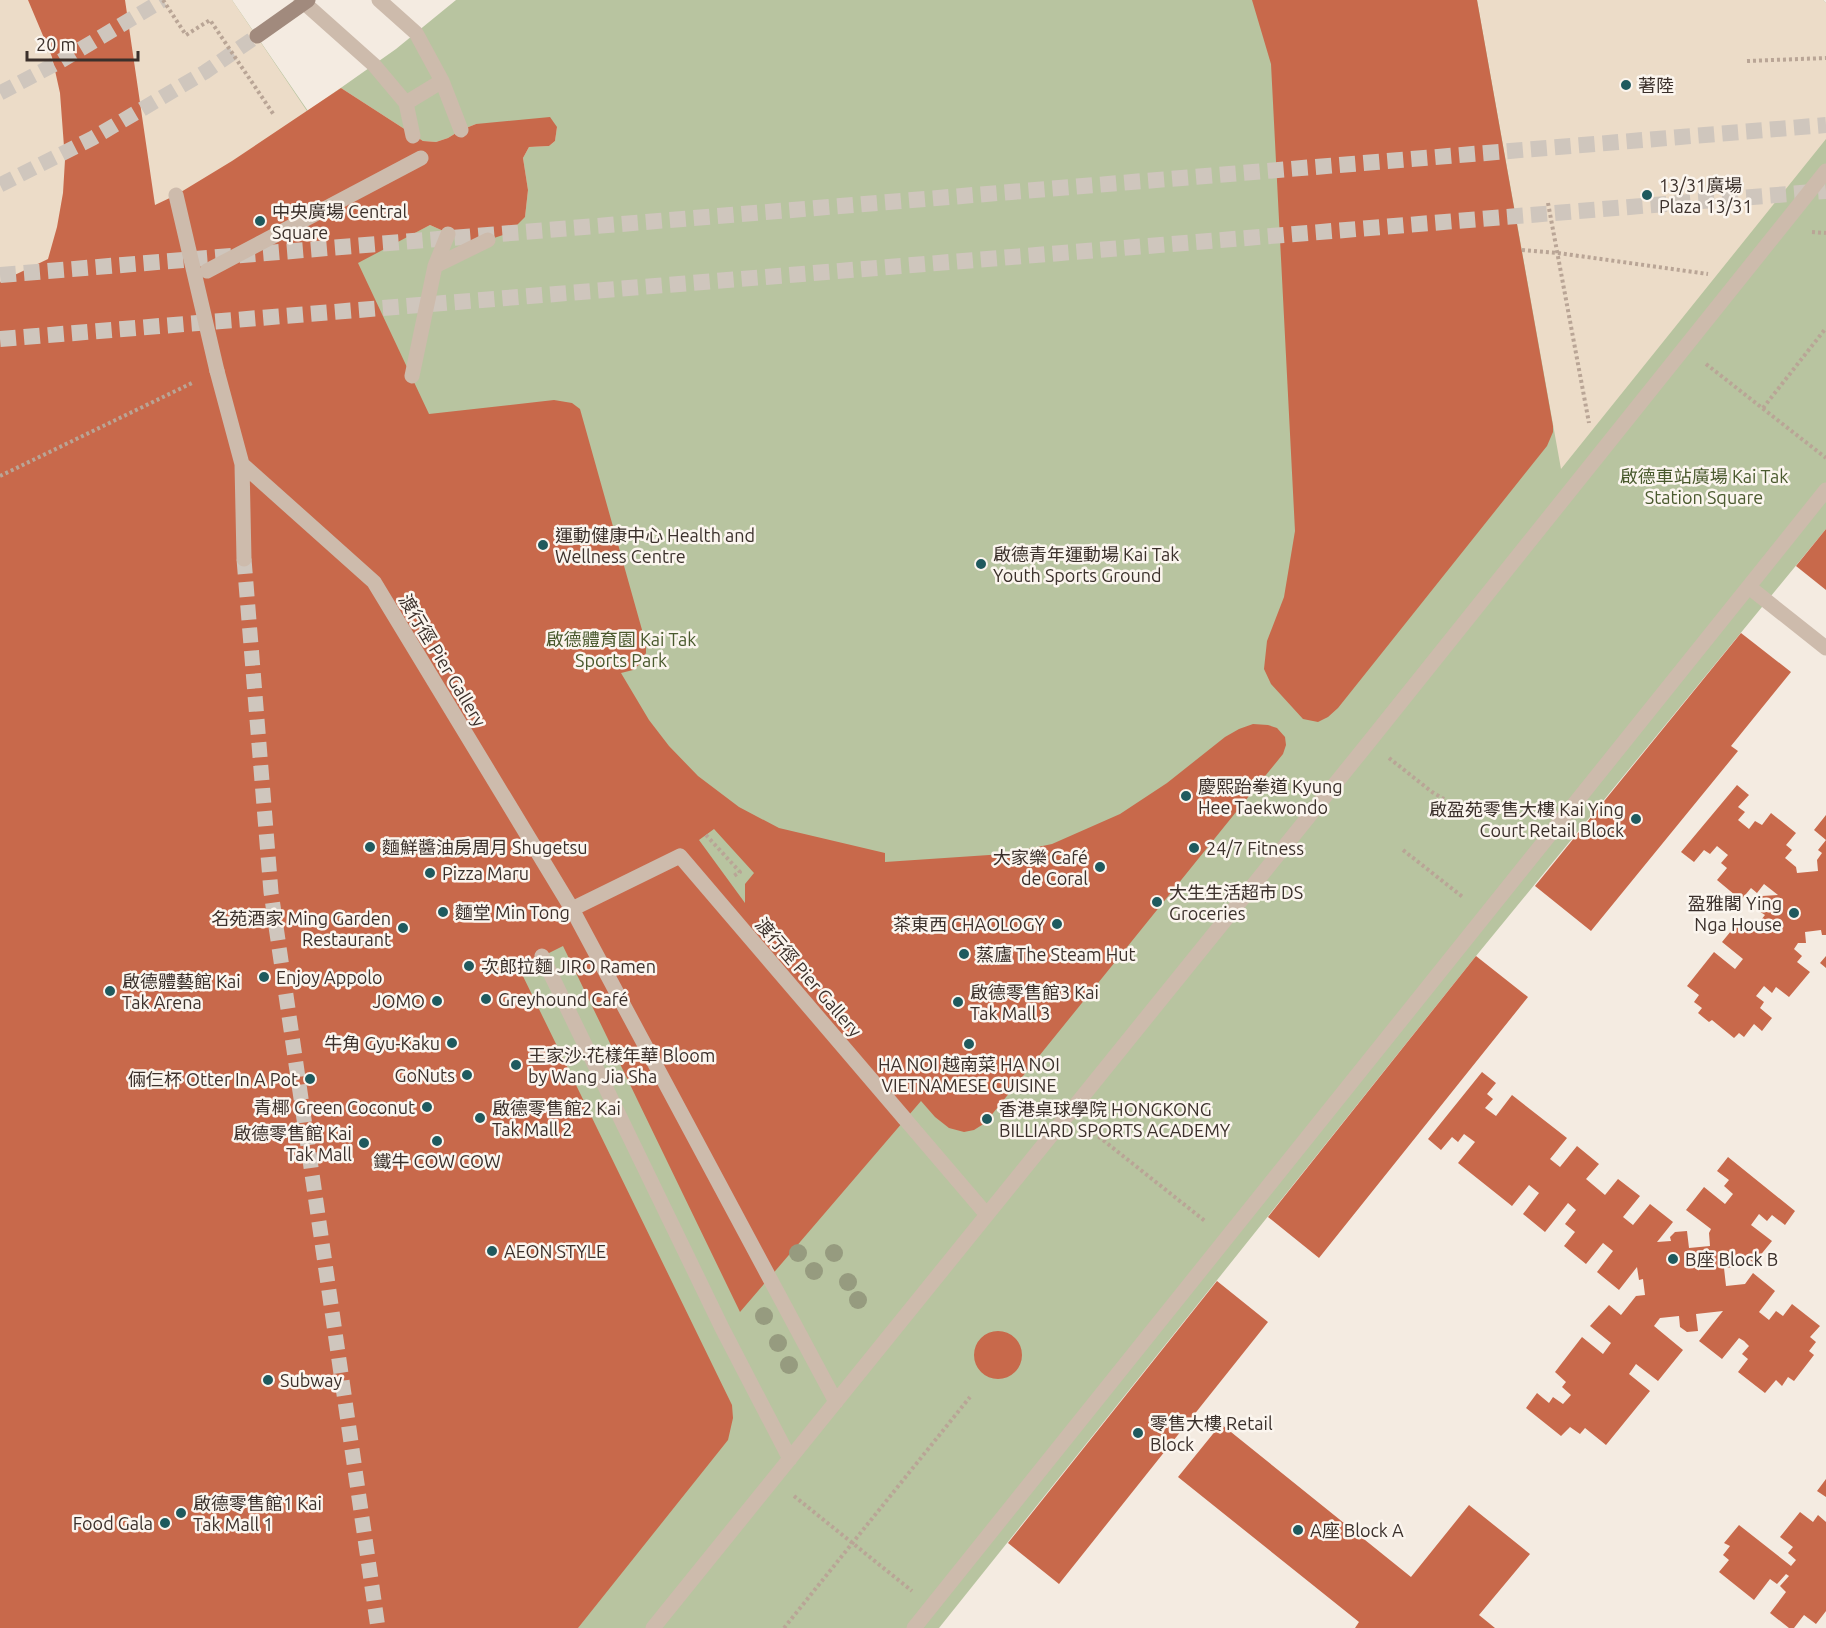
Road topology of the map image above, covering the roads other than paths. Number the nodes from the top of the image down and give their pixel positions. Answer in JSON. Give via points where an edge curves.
{"nodes":[{"id":1,"x":379,"y":0,"type":"edge"},
{"id":2,"x":304,"y":1,"type":"edge"},
{"id":3,"x":257,"y":36,"type":"tunnel mouth"},
{"id":4,"x":442,"y":81,"type":"junction"},
{"id":5,"x":406,"y":103,"type":"junction"},
{"id":6,"x":461,"y":130,"type":"dead end"},
{"id":7,"x":413,"y":136,"type":"dead end"},
{"id":8,"x":421,"y":158,"type":"dead end"},
{"id":9,"x":1826,"y":171,"type":"edge"},
{"id":10,"x":176,"y":195,"type":"dead end"},
{"id":11,"x":448,"y":234,"type":"dead end"},
{"id":12,"x":488,"y":240,"type":"dead end"},
{"id":13,"x":435,"y":266,"type":"junction"},
{"id":14,"x":207,"y":270,"type":"dead end"},
{"id":15,"x":412,"y":376,"type":"dead end"},
{"id":16,"x":242,"y":464,"type":"junction"},
{"id":17,"x":1826,"y":490,"type":"edge"},
{"id":18,"x":244,"y":559,"type":"tunnel mouth"},
{"id":19,"x":1749,"y":587,"type":"junction"},
{"id":20,"x":1826,"y":648,"type":"edge"},
{"id":21,"x":572,"y":909,"type":"junction"},
{"id":22,"x":542,"y":956,"type":"dead end"},
{"id":23,"x":987,"y":1215,"type":"junction"},
{"id":24,"x":836,"y":1402,"type":"junction"},
{"id":25,"x":790,"y":1459,"type":"junction"},
{"id":26,"x":654,"y":1628,"type":"edge"},
{"id":27,"x":914,"y":1628,"type":"edge"}],
"edges":[{"from":1,"to":4,"type":"street","via":[[416,33]]},
{"from":2,"to":3,"type":"main road"},
{"from":2,"to":5,"type":"street","via":[[374,65]]},
{"from":4,"to":5,"type":"street"},
{"from":4,"to":6,"type":"street"},
{"from":5,"to":7,"type":"street"},
{"from":8,"to":14,"type":"street"},
{"from":9,"to":23,"type":"street"},
{"from":10,"to":16,"type":"street","bridge":true},
{"from":11,"to":13,"type":"street"},
{"from":12,"to":13,"type":"street"},
{"from":13,"to":15,"type":"street"},
{"from":16,"to":18,"type":"street"},
{"from":16,"to":21,"type":"street","name":"渡行徑 Pier Gallery","via":[[374,582]]},
{"from":17,"to":19,"type":"street"},
{"from":19,"to":20,"type":"street"},
{"from":19,"to":27,"type":"street"},
{"from":21,"to":23,"type":"street","name":"渡行徑 Pier Gallery","bridge":true,"via":[[680,856]]},
{"from":21,"to":24,"type":"street","name":"渡行徑 Pier Gallery"},
{"from":22,"to":25,"type":"street","via":[[722,1328]]},
{"from":23,"to":24,"type":"street"},
{"from":24,"to":25,"type":"street"},
{"from":25,"to":26,"type":"street"}]}
